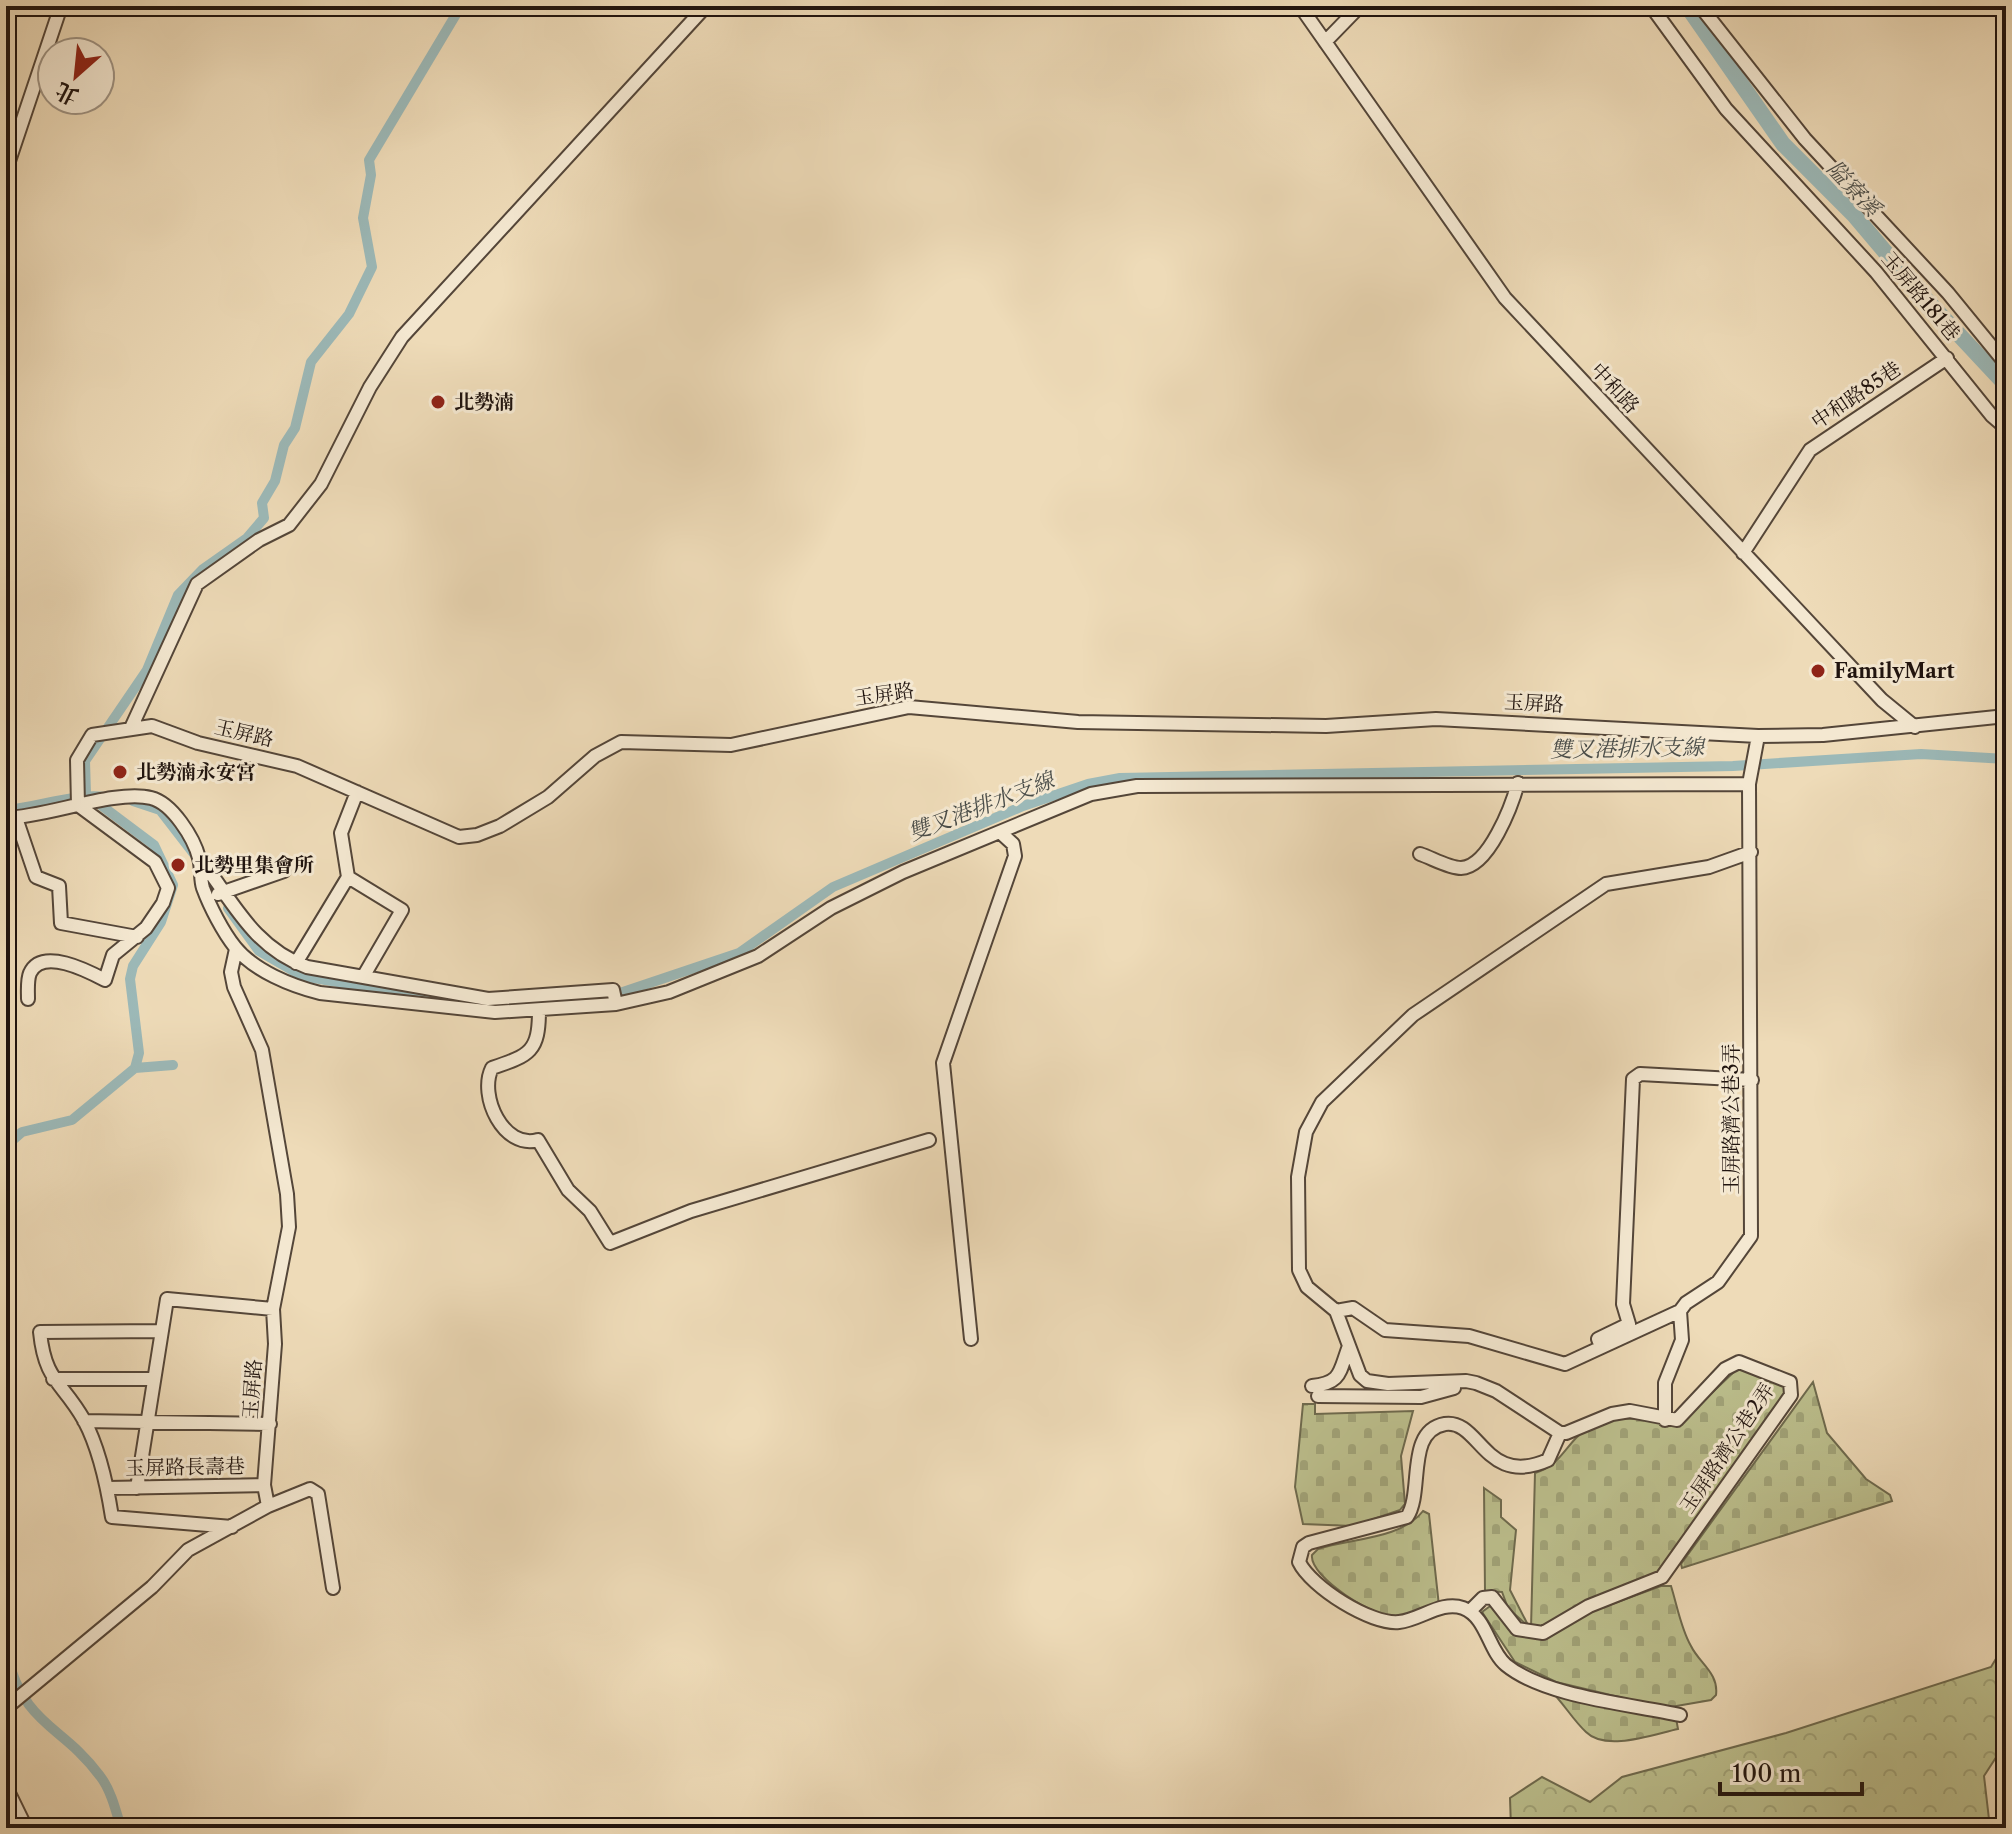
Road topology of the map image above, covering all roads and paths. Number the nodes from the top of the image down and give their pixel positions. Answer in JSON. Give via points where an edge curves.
{"nodes":[{"id":1,"x":61,"y":6,"type":"edge"},
{"id":2,"x":706,"y":6,"type":"edge"},
{"id":3,"x":1300,"y":6,"type":"edge"},
{"id":4,"x":1360,"y":6,"type":"edge"},
{"id":5,"x":1651,"y":6,"type":"edge"},
{"id":6,"x":1700,"y":6,"type":"edge"},
{"id":7,"x":1325,"y":42,"type":"junction"},
{"id":8,"x":6,"y":170,"type":"edge"},
{"id":9,"x":1947,"y":358,"type":"junction"},
{"id":10,"x":2006,"y":364,"type":"edge"},
{"id":11,"x":2006,"y":428,"type":"edge"},
{"id":12,"x":1743,"y":553,"type":"junction"},
{"id":13,"x":2006,"y":716,"type":"edge"},
{"id":14,"x":1915,"y":727,"type":"junction"},
{"id":15,"x":131,"y":728,"type":"junction"},
{"id":16,"x":1758,"y":736,"type":"junction"},
{"id":17,"x":1518,"y":783,"type":"junction"},
{"id":18,"x":1749,"y":784,"type":"junction"},
{"id":19,"x":357,"y":792,"type":"junction"},
{"id":20,"x":83,"y":802,"type":"junction"},
{"id":21,"x":11,"y":818,"type":"edge"},
{"id":22,"x":1001,"y":833,"type":"junction"},
{"id":23,"x":1751,"y":852,"type":"junction"},
{"id":24,"x":1420,"y":854,"type":"dead end"},
{"id":25,"x":199,"y":857,"type":"junction"},
{"id":26,"x":284,"y":871,"type":"dead end"},
{"id":27,"x":348,"y":877,"type":"junction"},
{"id":28,"x":225,"y":891,"type":"junction"},
{"id":29,"x":208,"y":899,"type":"junction"},
{"id":30,"x":137,"y":937,"type":"junction"},
{"id":31,"x":236,"y":949,"type":"junction"},
{"id":32,"x":296,"y":963,"type":"junction"},
{"id":33,"x":363,"y":977,"type":"junction"},
{"id":34,"x":28,"y":999,"type":"dead end"},
{"id":35,"x":616,"y":1004,"type":"junction"},
{"id":36,"x":539,"y":1010,"type":"junction"},
{"id":37,"x":1752,"y":1080,"type":"junction"},
{"id":38,"x":929,"y":1140,"type":"dead end"},
{"id":39,"x":273,"y":1309,"type":"junction"},
{"id":40,"x":1336,"y":1311,"type":"junction"},
{"id":41,"x":1680,"y":1311,"type":"junction"},
{"id":42,"x":160,"y":1331,"type":"junction"},
{"id":43,"x":971,"y":1339,"type":"dead end"},
{"id":44,"x":1349,"y":1346,"type":"junction"},
{"id":45,"x":1601,"y":1347,"type":"junction"},
{"id":46,"x":53,"y":1379,"type":"junction"},
{"id":47,"x":152,"y":1379,"type":"junction"},
{"id":48,"x":1496,"y":1391,"type":"junction"},
{"id":49,"x":1665,"y":1420,"type":"junction"},
{"id":50,"x":84,"y":1421,"type":"junction"},
{"id":51,"x":145,"y":1423,"type":"junction"},
{"id":52,"x":270,"y":1424,"type":"junction"},
{"id":53,"x":1560,"y":1433,"type":"junction"},
{"id":54,"x":264,"y":1485,"type":"junction"},
{"id":55,"x":108,"y":1488,"type":"junction"},
{"id":56,"x":137,"y":1488,"type":"junction"},
{"id":57,"x":268,"y":1506,"type":"junction"},
{"id":58,"x":233,"y":1527,"type":"junction"},
{"id":59,"x":333,"y":1588,"type":"dead end"},
{"id":60,"x":1470,"y":1611,"type":"junction"},
{"id":61,"x":7,"y":1706,"type":"edge"},
{"id":62,"x":1680,"y":1715,"type":"dead end"},
{"id":63,"x":6,"y":1787,"type":"edge"},
{"id":64,"x":26,"y":1828,"type":"edge"}],
"edges":[{"from":1,"to":8,"type":"street"},
{"from":2,"to":15,"type":"street","via":[[402,337],[321,484],[289,525],[197,584]]},
{"from":3,"to":7,"type":"street","name":"中和路"},
{"from":4,"to":7,"type":"street"},
{"from":5,"to":9,"type":"street","name":"玉屏路181巷","via":[[1726,109]]},
{"from":6,"to":10,"type":"street","via":[[1805,139],[1948,293]]},
{"from":7,"to":12,"type":"street","name":"中和路","via":[[1505,298]]},
{"from":9,"to":11,"type":"street","name":"玉屏路181巷"},
{"from":9,"to":12,"type":"street","name":"中和路85巷","via":[[1810,450]]},
{"from":12,"to":14,"type":"street","name":"中和路","via":[[1882,700]]},
{"from":13,"to":14,"type":"street","name":"玉屏路"},
{"from":14,"to":16,"type":"street","name":"玉屏路"},
{"from":15,"to":19,"type":"street","name":"玉屏路","via":[[152,726],[198,743],[297,766]]},
{"from":15,"to":20,"type":"street","name":"玉屏路","via":[[92,735],[77,760]]},
{"from":16,"to":18,"type":"street"},
{"from":16,"to":19,"type":"street","name":"玉屏路","via":[[1436,719],[1326,726],[1078,722],[909,707],[731,745],[621,742],[595,756],[548,797],[477,835],[459,837],[438,830]]},
{"from":17,"to":18,"type":"street"},
{"from":17,"to":22,"type":"street","via":[[1137,786],[1091,794]]},
{"from":17,"to":24,"type":"street","via":[[1502,831],[1470,866],[1460,868]]},
{"from":18,"to":23,"type":"street","name":"玉屏路濟公巷3弄"},
{"from":19,"to":27,"type":"street","via":[[341,833]]},
{"from":20,"to":21,"type":"street"},
{"from":20,"to":25,"type":"street","via":[[152,798],[173,815]]},
{"from":20,"to":30,"type":"street","via":[[150,859],[168,888]]},
{"from":21,"to":30,"type":"street","via":[[36,877],[59,886],[61,923]]},
{"from":22,"to":35,"type":"street","via":[[903,872],[717,975]]},
{"from":22,"to":43,"type":"street","via":[[1013,844],[1015,856],[943,1063]]},
{"from":23,"to":37,"type":"street","name":"玉屏路濟公巷3弄"},
{"from":23,"to":40,"type":"street","via":[[1709,867],[1606,884],[1425,1006],[1322,1102],[1306,1132],[1298,1177],[1299,1270],[1307,1287]]},
{"from":25,"to":28,"type":"street"},
{"from":25,"to":29,"type":"street"},
{"from":26,"to":28,"type":"street"},
{"from":27,"to":32,"type":"street"},
{"from":27,"to":33,"type":"street","via":[[402,910]]},
{"from":28,"to":29,"type":"street"},
{"from":28,"to":32,"type":"street","via":[[263,943]]},
{"from":29,"to":31,"type":"street"},
{"from":30,"to":34,"type":"street","via":[[113,955],[105,980],[71,966],[37,964],[29,975]]},
{"from":31,"to":36,"type":"street","via":[[296,987],[320,993],[495,1012]]},
{"from":31,"to":39,"type":"street","name":"玉屏路","via":[[234,987],[262,1050],[287,1194],[289,1227]]},
{"from":32,"to":33,"type":"street"},
{"from":33,"to":35,"type":"street","via":[[488,999],[613,990]]},
{"from":35,"to":36,"type":"street"},
{"from":36,"to":38,"type":"street","via":[[538,1038],[531,1051],[492,1068],[485,1082],[487,1096],[516,1140],[538,1140],[568,1190],[590,1211],[610,1243],[691,1211]]},
{"from":37,"to":41,"type":"street","name":"玉屏路濟公巷3弄","via":[[1751,1236],[1718,1282]]},
{"from":37,"to":45,"type":"street","via":[[1640,1074],[1633,1079],[1623,1304],[1629,1324],[1598,1339]]},
{"from":39,"to":42,"type":"street","via":[[167,1299]]},
{"from":39,"to":52,"type":"street","name":"玉屏路"},
{"from":40,"to":44,"type":"street"},
{"from":40,"to":45,"type":"street","via":[[1353,1308],[1385,1330],[1469,1336],[1565,1364]]},
{"from":41,"to":45,"type":"street","name":"玉屏路濟公巷3弄"},
{"from":41,"to":49,"type":"street","via":[[1682,1340],[1665,1383]]},
{"from":42,"to":46,"type":"street","via":[[40,1332],[43,1362]]},
{"from":42,"to":47,"type":"street"},
{"from":44,"to":48,"type":"street","via":[[1356,1369],[1367,1381],[1466,1381]]},
{"from":44,"to":48,"type":"street","via":[[1336,1379],[1315,1391],[1421,1397],[1469,1387]]},
{"from":46,"to":47,"type":"street"},
{"from":46,"to":50,"type":"street"},
{"from":47,"to":51,"type":"street"},
{"from":48,"to":53,"type":"street"},
{"from":49,"to":53,"type":"street","via":[[1630,1411]]},
{"from":49,"to":60,"type":"street","name":"玉屏路濟公巷2弄","via":[[1677,1420],[1725,1369],[1739,1362],[1790,1382],[1791,1395],[1662,1577],[1589,1606],[1543,1633],[1517,1629],[1492,1597]]},
{"from":50,"to":51,"type":"street"},
{"from":50,"to":55,"type":"street"},
{"from":51,"to":52,"type":"street"},
{"from":51,"to":56,"type":"street"},
{"from":52,"to":54,"type":"street","name":"玉屏路"},
{"from":53,"to":60,"type":"street","via":[[1548,1460],[1527,1467],[1486,1455],[1457,1425],[1434,1429],[1419,1450],[1416,1501],[1407,1517],[1309,1543],[1300,1554],[1299,1562],[1313,1582],[1370,1617],[1395,1622],[1448,1606]]},
{"from":54,"to":56,"type":"street","name":"玉屏路長壽巷"},
{"from":54,"to":57,"type":"street","name":"玉屏路"},
{"from":55,"to":56,"type":"street","name":"玉屏路長壽巷"},
{"from":55,"to":58,"type":"street","via":[[112,1517]]},
{"from":57,"to":58,"type":"street"},
{"from":57,"to":59,"type":"street","via":[[310,1489],[318,1494]]},
{"from":58,"to":61,"type":"street","via":[[188,1550],[152,1587]]},
{"from":60,"to":62,"type":"street","via":[[1497,1656],[1515,1672],[1553,1688]]},
{"from":63,"to":64,"type":"street"}]}
